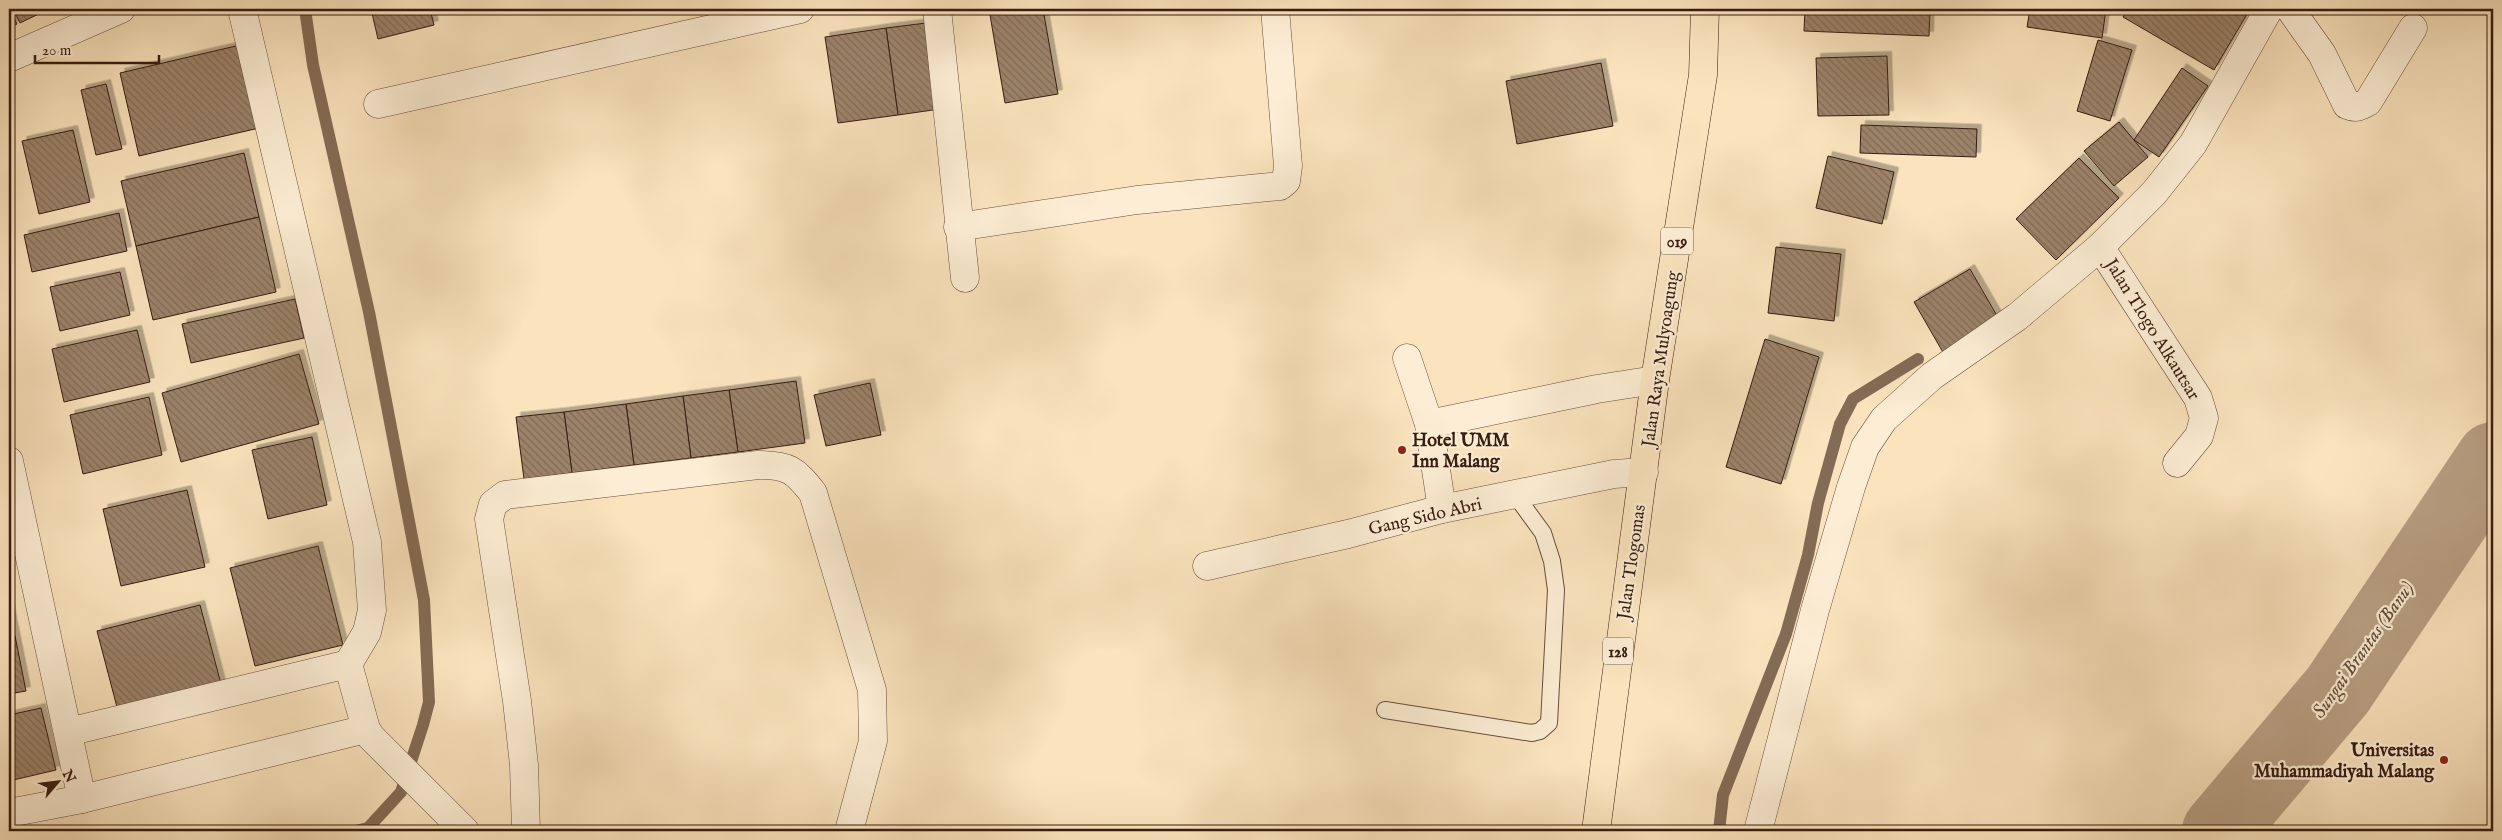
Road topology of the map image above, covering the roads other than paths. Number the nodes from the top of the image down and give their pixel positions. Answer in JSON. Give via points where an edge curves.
{"nodes":[{"id":1,"x":121,"y":9,"type":"edge"},
{"id":2,"x":242,"y":9,"type":"edge"},
{"id":3,"x":800,"y":9,"type":"edge"},
{"id":4,"x":937,"y":9,"type":"edge"},
{"id":5,"x":1274,"y":9,"type":"edge"},
{"id":6,"x":1705,"y":9,"type":"edge"},
{"id":7,"x":2269,"y":9,"type":"edge"},
{"id":8,"x":2290,"y":9,"type":"edge"},
{"id":9,"x":736,"y":15,"type":"edge"},
{"id":10,"x":2414,"y":28,"type":"dead end"},
{"id":11,"x":9,"y":58,"type":"edge"},
{"id":12,"x":378,"y":104,"type":"dead end"},
{"id":13,"x":958,"y":227,"type":"junction"},
{"id":14,"x":2100,"y":247,"type":"junction"},
{"id":15,"x":965,"y":278,"type":"dead end"},
{"id":16,"x":1407,"y":358,"type":"dead end"},
{"id":17,"x":1655,"y":380,"type":"junction"},
{"id":18,"x":1429,"y":424,"type":"junction"},
{"id":19,"x":9,"y":461,"type":"edge"},
{"id":20,"x":2177,"y":463,"type":"dead end"},
{"id":21,"x":1644,"y":472,"type":"junction"},
{"id":22,"x":1516,"y":496,"type":"junction"},
{"id":23,"x":1442,"y":509,"type":"junction"},
{"id":24,"x":1207,"y":566,"type":"dead end"},
{"id":25,"x":348,"y":664,"type":"junction"},
{"id":26,"x":1385,"y":710,"type":"dead end"},
{"id":27,"x":68,"y":732,"type":"junction"},
{"id":28,"x":368,"y":733,"type":"junction"},
{"id":29,"x":82,"y":800,"type":"junction"},
{"id":30,"x":9,"y":813,"type":"edge"},
{"id":31,"x":463,"y":829,"type":"edge"},
{"id":32,"x":526,"y":831,"type":"edge"},
{"id":33,"x":849,"y":831,"type":"edge"},
{"id":34,"x":1596,"y":831,"type":"edge"},
{"id":35,"x":1758,"y":831,"type":"edge"}],
"edges":[{"from":1,"to":11,"type":"street"},
{"from":2,"to":25,"type":"street","via":[[367,542],[372,610],[367,632]]},
{"from":3,"to":9,"type":"street"},
{"from":4,"to":13,"type":"street"},
{"from":5,"to":13,"type":"street","via":[[1288,166],[1286,181],[1280,186],[1136,200]]},
{"from":6,"to":17,"type":"main road","name":"Jalan Raya Mulyoagung","number":"019","via":[[1703,75]]},
{"from":7,"to":14,"type":"street","via":[[2193,144],[2154,193]]},
{"from":8,"to":10,"type":"street","via":[[2317,45],[2347,105],[2352,107],[2368,102]]},
{"from":9,"to":12,"type":"street"},
{"from":13,"to":15,"type":"street"},
{"from":14,"to":20,"type":"street","name":"Jalan Tlogo Alkautsar","via":[[2198,398],[2204,418],[2199,436]]},
{"from":14,"to":35,"type":"street","via":[[2017,317],[1932,376],[1884,419],[1865,448],[1815,610]]},
{"from":16,"to":18,"type":"street"},
{"from":17,"to":18,"type":"street"},
{"from":17,"to":21,"type":"main road","name":"Jalan Raya Mulyoagung","number":"019"},
{"from":18,"to":23,"type":"street"},
{"from":19,"to":27,"type":"street"},
{"from":21,"to":22,"type":"street","name":"Gang Sido Abri","via":[[1614,474]]},
{"from":21,"to":34,"type":"main road","name":"Jalan Tlogomas","number":"128"},
{"from":22,"to":23,"type":"street","name":"Gang Sido Abri"},
{"from":22,"to":26,"type":"lane","via":[[1543,533],[1552,561],[1556,590],[1549,723],[1540,731],[1532,732]]},
{"from":23,"to":24,"type":"street","name":"Gang Sido Abri"},
{"from":25,"to":27,"type":"street"},
{"from":25,"to":28,"type":"street"},
{"from":27,"to":29,"type":"street"},
{"from":28,"to":29,"type":"street"},
{"from":28,"to":31,"type":"street"},
{"from":29,"to":30,"type":"street"},
{"from":32,"to":33,"type":"street","via":[[524,765],[490,519],[493,504],[505,495],[758,465],[776,465],[798,473],[814,493],[872,690],[873,741]]}]}
